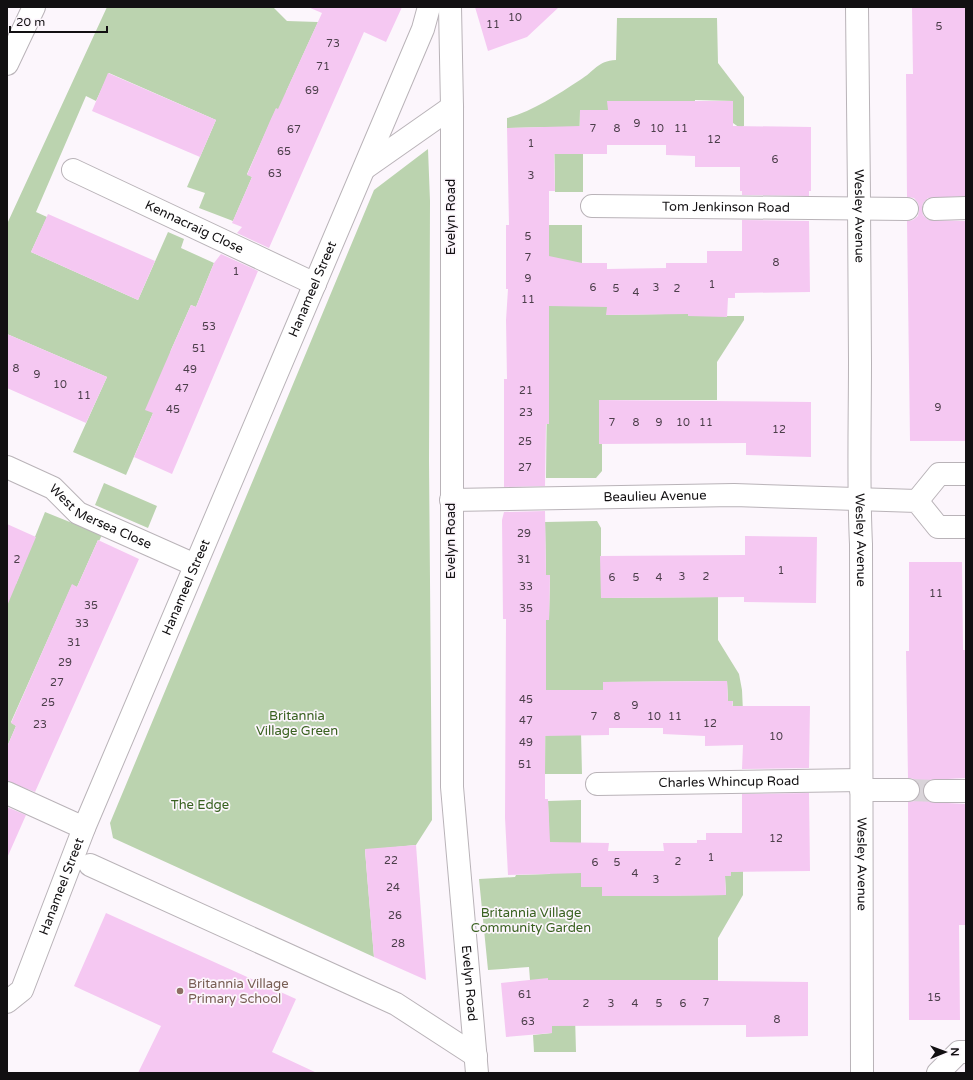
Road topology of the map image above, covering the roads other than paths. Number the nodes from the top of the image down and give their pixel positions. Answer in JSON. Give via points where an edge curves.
{"nodes":[{"id":1,"x":34,"y":7,"type":"edge"},
{"id":2,"x":429,"y":7,"type":"edge"},
{"id":3,"x":450,"y":7,"type":"edge"},
{"id":4,"x":857,"y":7,"type":"edge"},
{"id":5,"x":7,"y":64,"type":"edge"},
{"id":6,"x":452,"y":107,"type":"junction"},
{"id":7,"x":364,"y":169,"type":"junction"},
{"id":8,"x":74,"y":170,"type":"dead end"},
{"id":9,"x":592,"y":206,"type":"dead end"},
{"id":10,"x":966,"y":208,"type":"edge"},
{"id":11,"x":860,"y":209,"type":"junction"},
{"id":12,"x":907,"y":209,"type":"dead end"},
{"id":13,"x":934,"y":209,"type":"dead end"},
{"id":14,"x":315,"y":284,"type":"junction"},
{"id":15,"x":7,"y":466,"type":"edge"},
{"id":16,"x":966,"y":474,"type":"edge"},
{"id":17,"x":859,"y":498,"type":"junction"},
{"id":18,"x":452,"y":500,"type":"junction"},
{"id":19,"x":917,"y":501,"type":"junction"},
{"id":20,"x":966,"y":527,"type":"edge"},
{"id":21,"x":196,"y":565,"type":"junction"},
{"id":22,"x":597,"y":784,"type":"dead end"},
{"id":23,"x":861,"y":785,"type":"junction"},
{"id":24,"x":908,"y":790,"type":"tunnel mouth"},
{"id":25,"x":935,"y":790,"type":"tunnel mouth"},
{"id":26,"x":966,"y":791,"type":"edge"},
{"id":27,"x":7,"y":793,"type":"edge"},
{"id":28,"x":84,"y":828,"type":"junction"},
{"id":29,"x":90,"y":865,"type":"dead end"},
{"id":30,"x":7,"y":1002,"type":"edge"},
{"id":31,"x":966,"y":1052,"type":"edge"},
{"id":32,"x":477,"y":1064,"type":"edge"},
{"id":33,"x":862,"y":1073,"type":"edge"},
{"id":34,"x":938,"y":1073,"type":"edge"}],
"edges":[{"from":1,"to":5,"type":"street"},
{"from":2,"to":7,"type":"street","name":"Hanameel Street","via":[[423,29]]},
{"from":3,"to":6,"type":"street","name":"Evelyn Road"},
{"from":4,"to":11,"type":"street","name":"Wesley Avenue"},
{"from":6,"to":7,"type":"street"},
{"from":6,"to":18,"type":"street","name":"Evelyn Road"},
{"from":7,"to":14,"type":"street","name":"Hanameel Street"},
{"from":8,"to":14,"type":"street","name":"Kennacraig Close"},
{"from":9,"to":11,"type":"street","name":"Tom Jenkinson Road"},
{"from":10,"to":13,"type":"street"},
{"from":11,"to":12,"type":"street","name":"Tom Jenkinson Road"},
{"from":11,"to":17,"type":"street","name":"Wesley Avenue"},
{"from":14,"to":21,"type":"street","name":"Hanameel Street"},
{"from":15,"to":21,"type":"street","name":"West Mersea Close","via":[[53,488],[78,513]]},
{"from":16,"to":19,"type":"street","via":[[939,474]]},
{"from":17,"to":18,"type":"street","name":"Beaulieu Avenue","via":[[734,495]]},
{"from":17,"to":19,"type":"street","name":"Beaulieu Avenue"},
{"from":17,"to":23,"type":"street","name":"Wesley Avenue"},
{"from":18,"to":32,"type":"street","name":"Evelyn Road","via":[[452,786]]},
{"from":19,"to":20,"type":"street","via":[[938,527]]},
{"from":21,"to":28,"type":"street","name":"Hanameel Street"},
{"from":22,"to":23,"type":"street","name":"Charles Whincup Road"},
{"from":23,"to":24,"type":"street","name":"Charles Whincup Road"},
{"from":23,"to":33,"type":"street","name":"Wesley Avenue"},
{"from":25,"to":26,"type":"street"},
{"from":27,"to":28,"type":"street"},
{"from":28,"to":30,"type":"street","name":"Hanameel Street","via":[[22,990]]},
{"from":29,"to":32,"type":"street","via":[[396,1004]]},
{"from":31,"to":34,"type":"street","via":[[959,1052]]}]}
